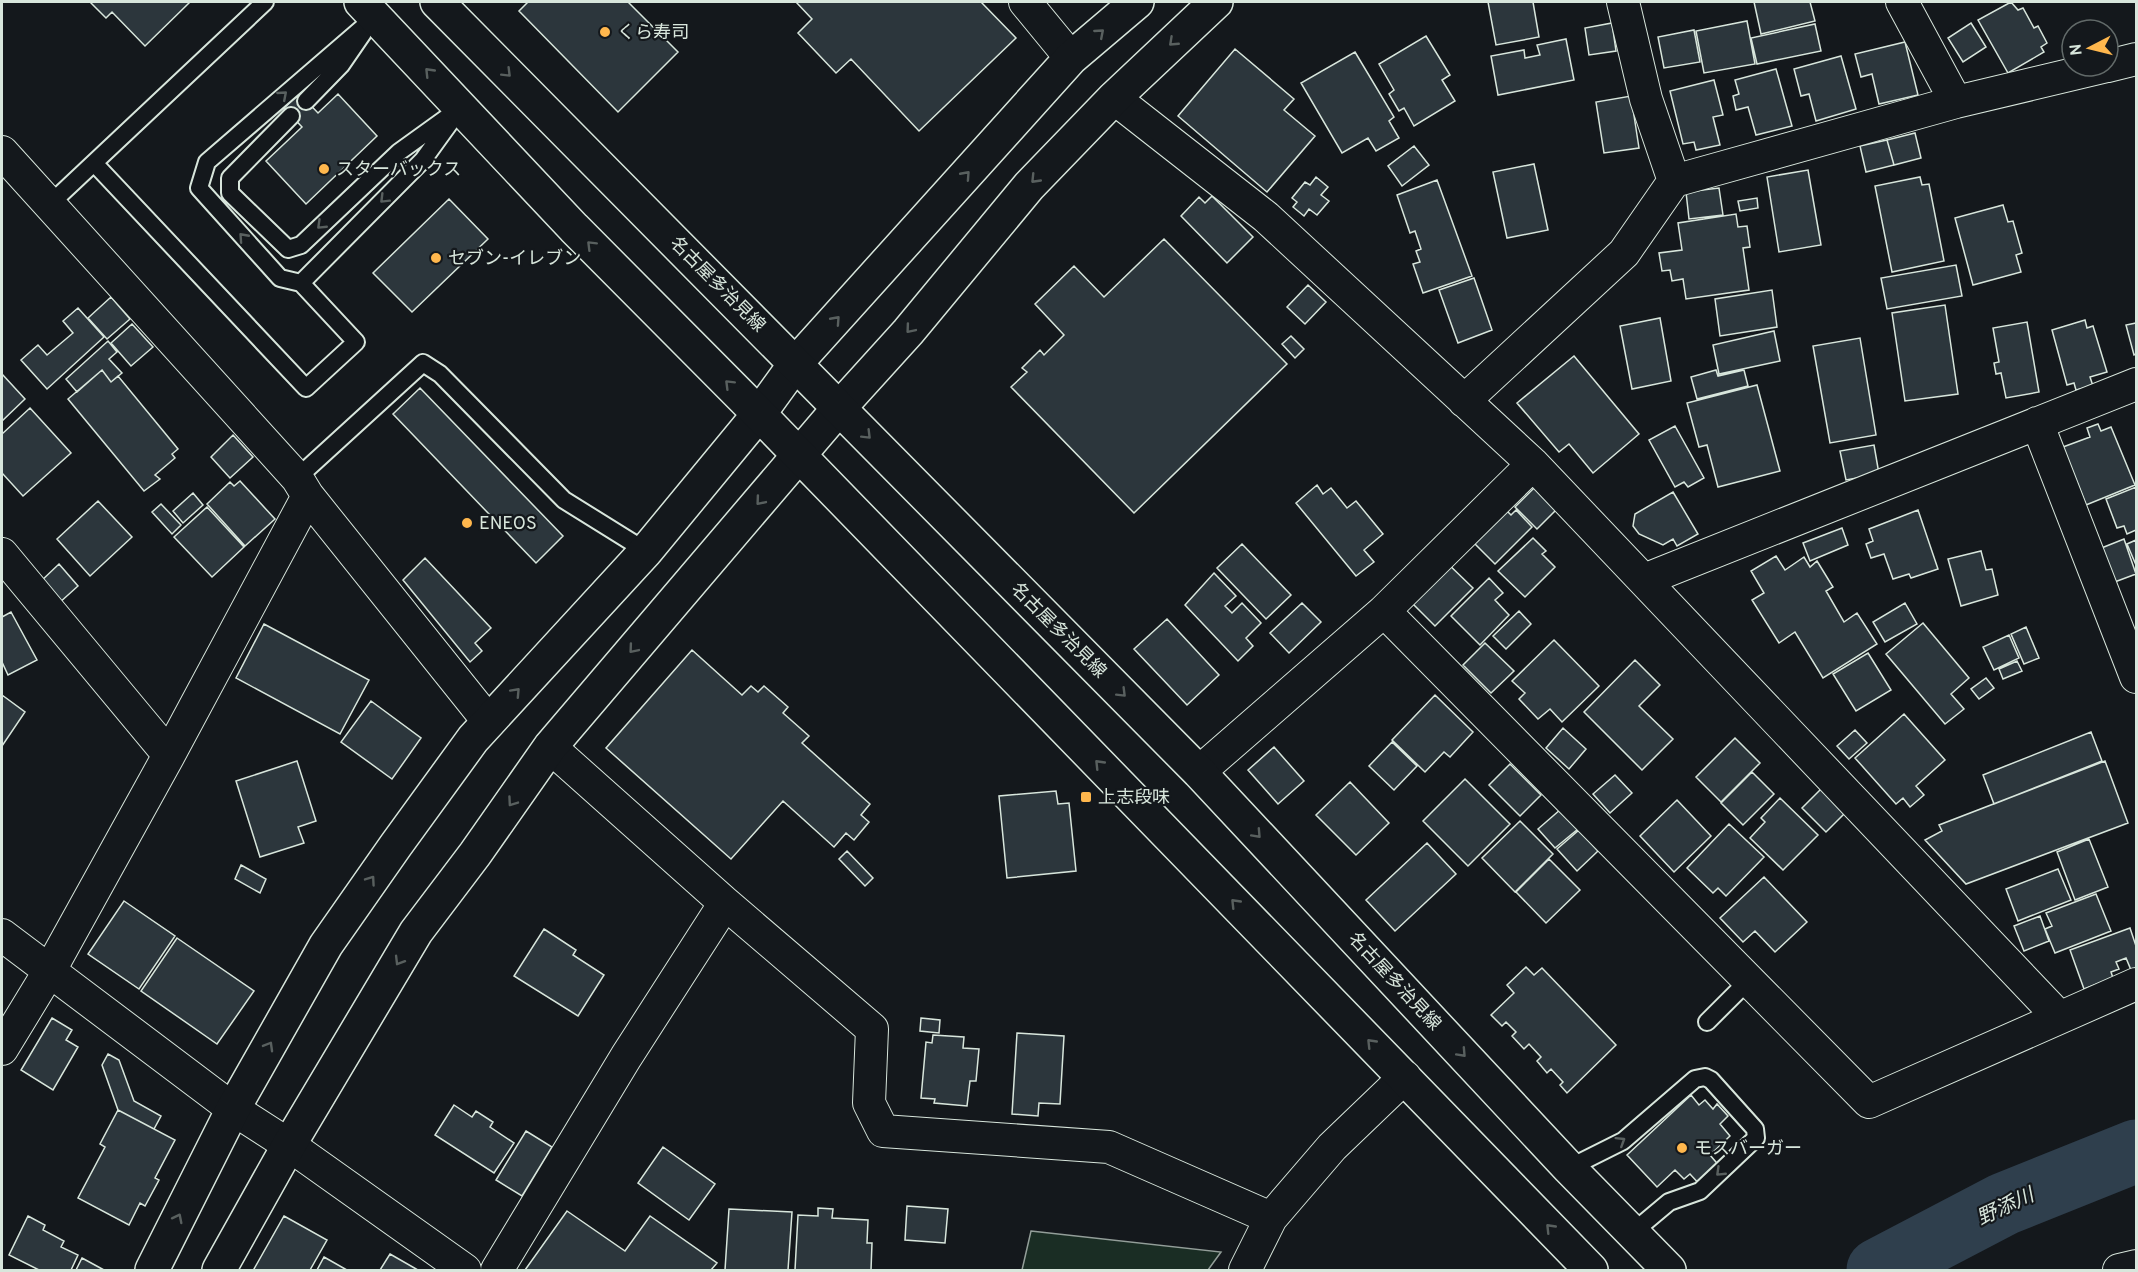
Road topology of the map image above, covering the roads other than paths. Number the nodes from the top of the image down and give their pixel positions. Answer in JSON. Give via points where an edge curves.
{"nodes":[{"id":1,"x":265,"y":2,"type":"edge"},
{"id":2,"x":437,"y":2,"type":"edge"},
{"id":3,"x":1025,"y":2,"type":"edge"},
{"id":4,"x":1137,"y":2,"type":"edge"},
{"id":5,"x":1216,"y":2,"type":"edge"},
{"id":6,"x":1623,"y":2,"type":"edge"},
{"id":7,"x":1902,"y":2,"type":"edge"},
{"id":8,"x":368,"y":9,"type":"edge"},
{"id":9,"x":1071,"y":58,"type":"junction"},
{"id":10,"x":2136,"y":59,"type":"edge"},
{"id":11,"x":2120,"y":63,"type":"edge"},
{"id":12,"x":2060,"y":77,"type":"edge"},
{"id":13,"x":1114,"y":98,"type":"junction"},
{"id":14,"x":306,"y":101,"type":"dead end"},
{"id":15,"x":1956,"y":102,"type":"junction"},
{"id":16,"x":462,"y":106,"type":"junction"},
{"id":17,"x":291,"y":116,"type":"dead end"},
{"id":18,"x":2,"y":152,"type":"edge"},
{"id":19,"x":93,"y":163,"type":"junction"},
{"id":20,"x":1674,"y":181,"type":"junction"},
{"id":21,"x":49,"y":205,"type":"junction"},
{"id":22,"x":301,"y":284,"type":"junction"},
{"id":23,"x":796,"y":363,"type":"junction"},
{"id":24,"x":2136,"y":384,"type":"edge"},
{"id":25,"x":1464,"y":401,"type":"junction"},
{"id":26,"x":840,"y":407,"type":"junction"},
{"id":27,"x":759,"y":414,"type":"junction"},
{"id":28,"x":2037,"y":423,"type":"junction"},
{"id":29,"x":798,"y":456,"type":"junction"},
{"id":30,"x":1533,"y":464,"type":"junction"},
{"id":31,"x":303,"y":487,"type":"junction"},
{"id":32,"x":646,"y":551,"type":"junction"},
{"id":33,"x":2,"y":554,"type":"edge"},
{"id":34,"x":1644,"y":580,"type":"junction"},
{"id":35,"x":1384,"y":611,"type":"junction"},
{"id":36,"x":2136,"y":677,"type":"edge"},
{"id":37,"x":489,"y":722,"type":"junction"},
{"id":38,"x":550,"y":747,"type":"junction"},
{"id":39,"x":169,"y":755,"type":"junction"},
{"id":40,"x":1199,"y":772,"type":"junction"},
{"id":41,"x":725,"y":903,"type":"junction"},
{"id":42,"x":2,"y":935,"type":"edge"},
{"id":43,"x":50,"y":970,"type":"junction"},
{"id":44,"x":1749,"y":980,"type":"junction"},
{"id":45,"x":2136,"y":984,"type":"edge"},
{"id":46,"x":2059,"y":1017,"type":"junction"},
{"id":47,"x":1707,"y":1022,"type":"dead end"},
{"id":48,"x":2,"y":1049,"type":"edge"},
{"id":49,"x":1405,"y":1077,"type":"junction"},
{"id":50,"x":233,"y":1109,"type":"junction"},
{"id":51,"x":289,"y":1145,"type":"junction"},
{"id":52,"x":1569,"y":1168,"type":"junction"},
{"id":53,"x":1270,"y":1218,"type":"junction"},
{"id":54,"x":1632,"y":1233,"type":"junction"},
{"id":55,"x":2136,"y":1266,"type":"edge"},
{"id":56,"x":1585,"y":1269,"type":"edge"},
{"id":57,"x":152,"y":1270,"type":"edge"},
{"id":58,"x":219,"y":1270,"type":"edge"},
{"id":59,"x":465,"y":1270,"type":"edge"},
{"id":60,"x":497,"y":1270,"type":"edge"},
{"id":61,"x":1245,"y":1270,"type":"edge"},
{"id":62,"x":1669,"y":1270,"type":"edge"},
{"id":63,"x":2119,"y":1270,"type":"edge"}],
"edges":[{"from":1,"to":19,"type":"lane"},
{"from":2,"to":23,"type":"main road","name":"名古屋多治見線","one_way":true},
{"from":3,"to":9,"type":"street"},
{"from":9,"to":4,"type":"main road","one_way":true},
{"from":5,"to":13,"type":"main road","one_way":true},
{"from":6,"to":20,"type":"street","via":[[1646,99]]},
{"from":7,"to":15,"type":"street"},
{"from":8,"to":14,"type":"lane","via":[[341,65]]},
{"from":16,"to":8,"type":"main road","one_way":true},
{"from":22,"to":8,"type":"lane","one_way":true,"via":[[280,278],[199,188],[207,162]]},
{"from":23,"to":9,"type":"main road","one_way":true},
{"from":10,"to":11,"type":"street"},
{"from":12,"to":15,"type":"street"},
{"from":13,"to":25,"type":"street","via":[[1266,217]]},
{"from":13,"to":26,"type":"main road","one_way":true,"via":[[1029,186]]},
{"from":15,"to":20,"type":"street"},
{"from":16,"to":17,"type":"lane","one_way":true,"via":[[399,152],[301,245],[288,249],[230,193],[230,178]]},
{"from":16,"to":22,"type":"lane","one_way":true,"via":[[423,160]]},
{"from":27,"to":16,"type":"main road","one_way":true,"via":[[574,228]]},
{"from":18,"to":21,"type":"street"},
{"from":19,"to":21,"type":"lane"},
{"from":19,"to":22,"type":"lane","via":[[306,388],[356,342]]},
{"from":20,"to":25,"type":"street","via":[[1624,253]]},
{"from":21,"to":31,"type":"street"},
{"from":23,"to":26,"type":"main road","name":"名古屋多治見線"},
{"from":23,"to":27,"type":"main road"},
{"from":24,"to":28,"type":"street"},
{"from":25,"to":30,"type":"street"},
{"from":26,"to":29,"type":"main road"},
{"from":26,"to":40,"type":"main road","name":"名古屋多治見線","one_way":true},
{"from":27,"to":29,"type":"main road"},
{"from":27,"to":32,"type":"main road"},
{"from":28,"to":34,"type":"street"},
{"from":28,"to":36,"type":"street"},
{"from":29,"to":38,"type":"main road","one_way":true},
{"from":49,"to":29,"type":"main road","one_way":true},
{"from":30,"to":34,"type":"street"},
{"from":30,"to":35,"type":"street"},
{"from":31,"to":32,"type":"lane","via":[[423,363],[440,374],[564,500]]},
{"from":31,"to":37,"type":"street"},
{"from":31,"to":39,"type":"street"},
{"from":37,"to":32,"type":"main road","one_way":true},
{"from":33,"to":39,"type":"street"},
{"from":34,"to":46,"type":"street"},
{"from":35,"to":40,"type":"street"},
{"from":35,"to":44,"type":"street"},
{"from":50,"to":37,"type":"main road","one_way":true,"via":[[326,945],[473,738]]},
{"from":38,"to":41,"type":"street"},
{"from":38,"to":51,"type":"main road","one_way":true,"via":[[416,932]]},
{"from":39,"to":43,"type":"street"},
{"from":40,"to":52,"type":"main road","name":"名古屋多治見線","one_way":true},
{"from":41,"to":53,"type":"street","via":[[872,1029],[869,1103],[884,1131],[1109,1147]]},
{"from":41,"to":60,"type":"street"},
{"from":42,"to":43,"type":"street"},
{"from":43,"to":48,"type":"street"},
{"from":43,"to":50,"type":"street"},
{"from":44,"to":46,"type":"street","via":[[1869,1102]]},
{"from":44,"to":47,"type":"lane"},
{"from":45,"to":46,"type":"street"},
{"from":49,"to":53,"type":"street","via":[[1332,1147]]},
{"from":56,"to":49,"type":"main road","one_way":true},
{"from":50,"to":51,"type":"street"},
{"from":57,"to":50,"type":"main road","one_way":true},
{"from":51,"to":58,"type":"main road"},
{"from":51,"to":59,"type":"street"},
{"from":52,"to":54,"type":"main road","name":"名古屋多治見線"},
{"from":52,"to":54,"type":"lane","one_way":true,"via":[[1623,1141],[1695,1079],[1711,1080],[1755,1129],[1756,1138],[1700,1191],[1669,1202]]},
{"from":53,"to":61,"type":"street"},
{"from":54,"to":62,"type":"main road","name":"名古屋多治見線"},
{"from":55,"to":63,"type":"street"}]}
